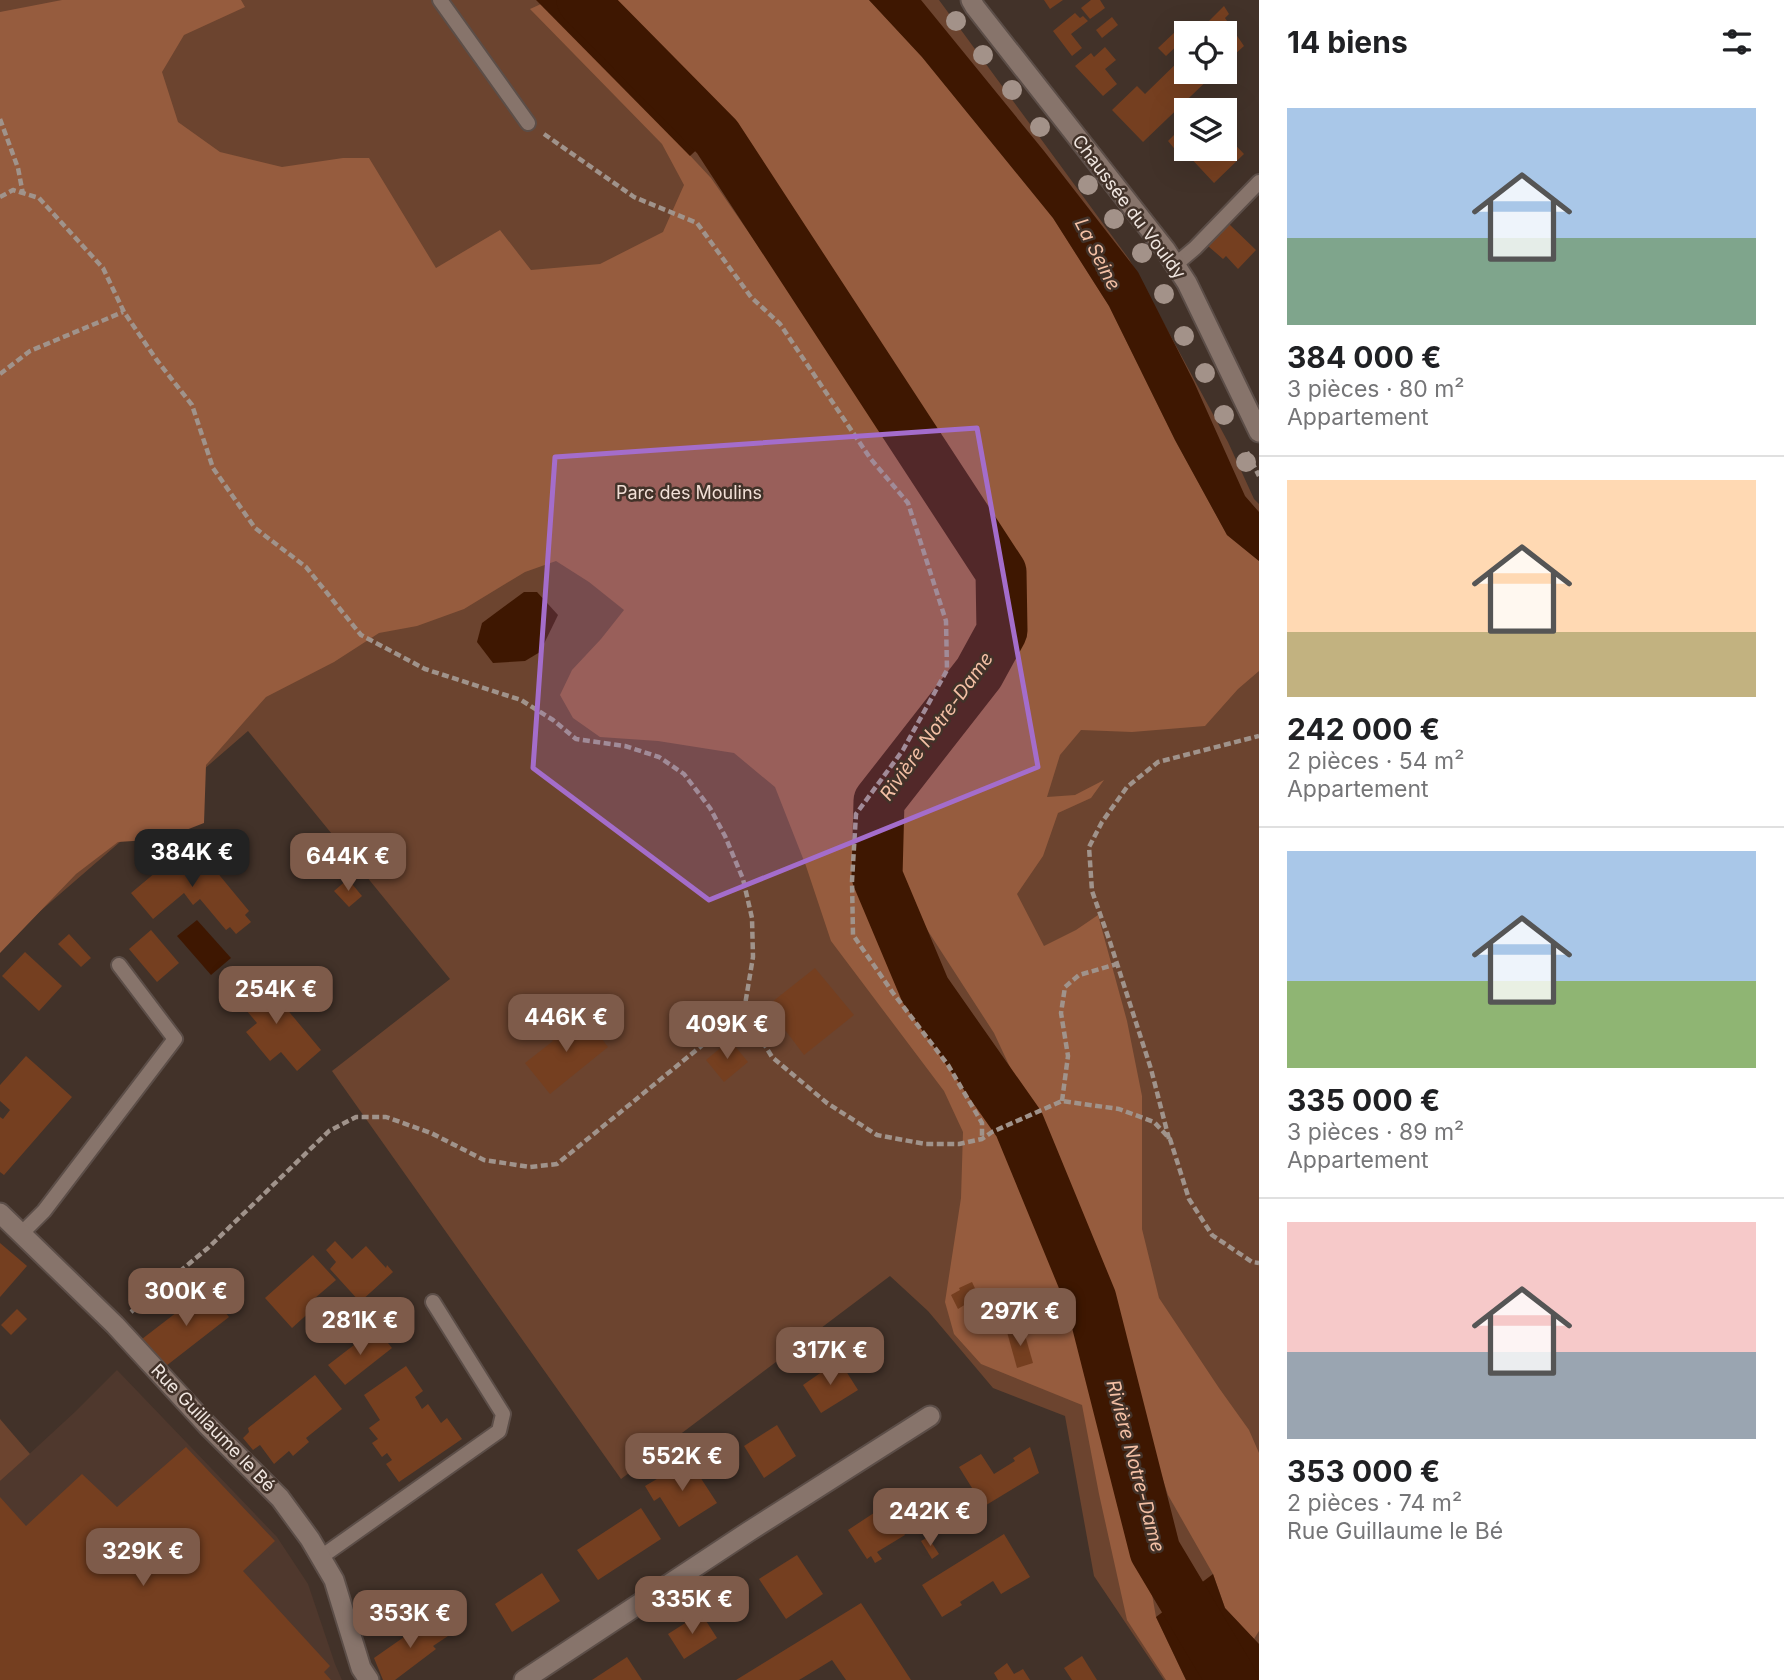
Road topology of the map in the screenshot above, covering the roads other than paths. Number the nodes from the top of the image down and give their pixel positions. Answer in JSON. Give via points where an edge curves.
{"nodes":[{"id":1,"x":440,"y":0,"type":"edge"},
{"id":2,"x":971,"y":0,"type":"edge"},
{"id":3,"x":528,"y":123,"type":"road end"},
{"id":4,"x":1259,"y":182,"type":"edge"},
{"id":5,"x":1175,"y":265,"type":"junction"},
{"id":6,"x":1257,"y":421,"type":"edge"},
{"id":7,"x":119,"y":965,"type":"dead end"},
{"id":8,"x":0,"y":1213,"type":"edge"},
{"id":9,"x":22,"y":1233,"type":"junction"},
{"id":10,"x":433,"y":1302,"type":"dead end"},
{"id":11,"x":930,"y":1416,"type":"dead end"},
{"id":12,"x":321,"y":1557,"type":"junction"},
{"id":13,"x":369,"y":1680,"type":"edge"},
{"id":14,"x":524,"y":1680,"type":"edge"}],
"edges":[{"from":1,"to":3,"type":"lane"},
{"from":2,"to":5,"type":"street","name":"Chaussée du Vouldy"},
{"from":4,"to":5,"type":"lane"},
{"from":5,"to":6,"type":"street","name":"Chaussée du Vouldy"},
{"from":7,"to":9,"type":"lane","via":[[175,1039],[44,1211]]},
{"from":8,"to":9,"type":"street","name":"Rue Guillaume le Bé"},
{"from":9,"to":12,"type":"street","name":"Rue Guillaume le Bé","via":[[280,1498]]},
{"from":10,"to":12,"type":"lane","via":[[503,1414],[499,1432]]},
{"from":11,"to":14,"type":"street"},
{"from":12,"to":13,"type":"street","name":"Rue Guillaume le Bé","via":[[334,1580],[361,1668]]}]}
